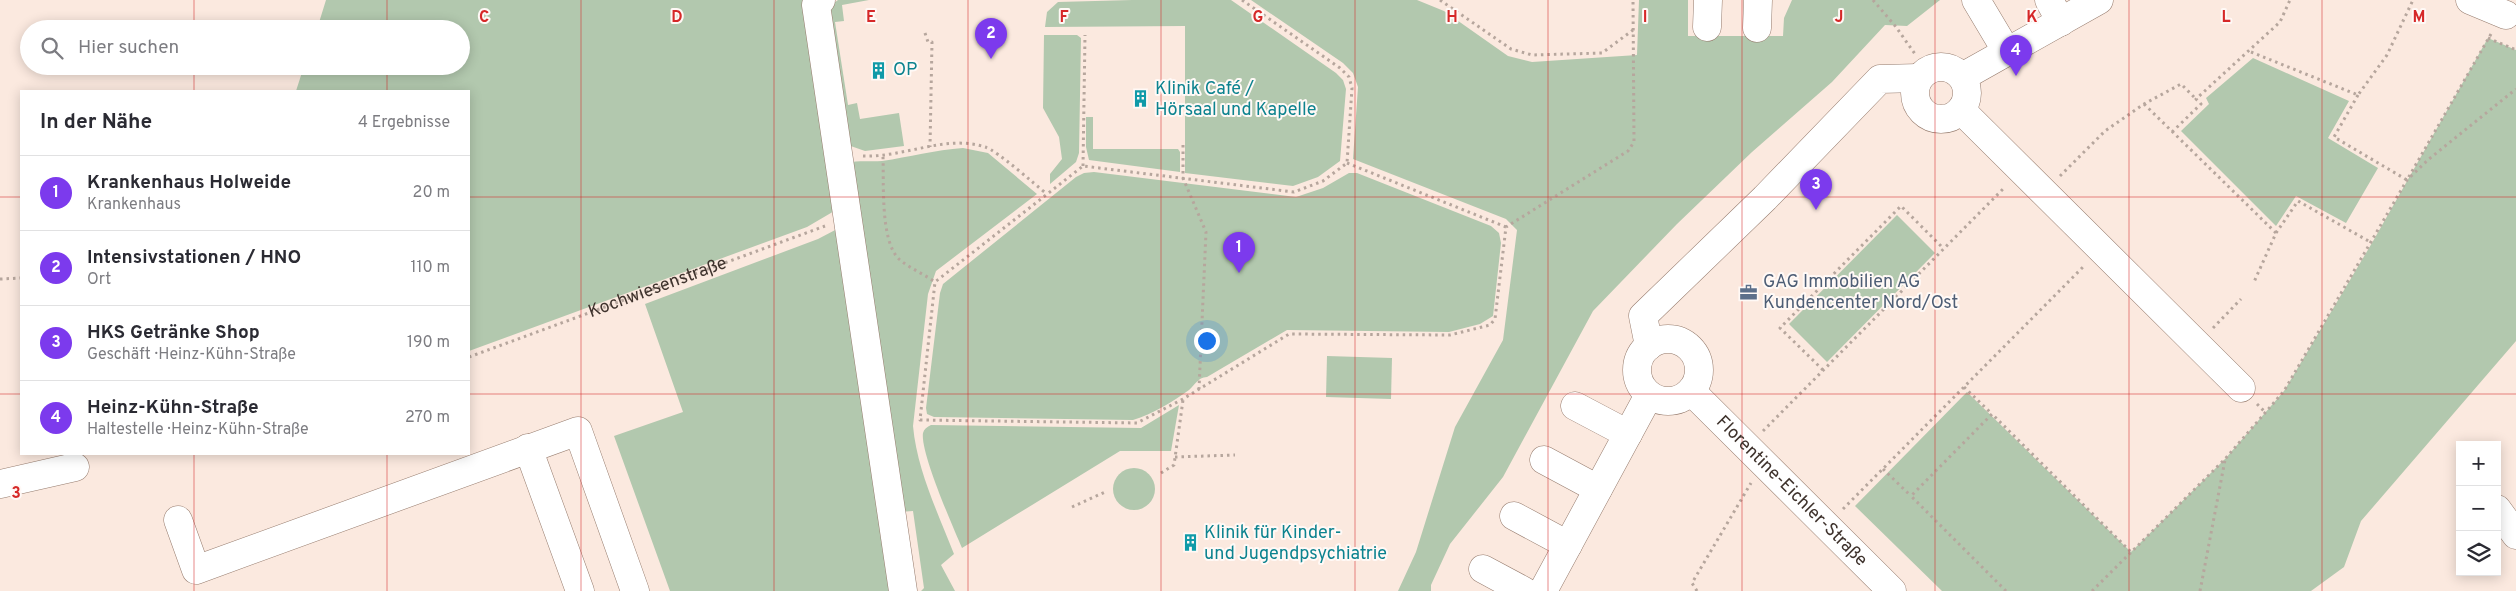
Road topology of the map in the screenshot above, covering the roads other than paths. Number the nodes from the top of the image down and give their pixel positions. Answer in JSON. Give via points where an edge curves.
{"nodes":[{"id":1,"x":821,"y":0,"type":"edge"},
{"id":2,"x":1708,"y":0,"type":"edge"},
{"id":3,"x":1758,"y":0,"type":"edge"},
{"id":4,"x":1976,"y":0,"type":"edge"},
{"id":5,"x":2100,"y":0,"type":"edge"},
{"id":6,"x":2470,"y":0,"type":"edge"},
{"id":7,"x":2055,"y":11,"type":"edge"},
{"id":8,"x":2506,"y":15,"type":"dead end"},
{"id":9,"x":1708,"y":27,"type":"dead end"},
{"id":10,"x":1757,"y":28,"type":"dead end"},
{"id":11,"x":2007,"y":52,"type":"junction"},
{"id":12,"x":1923,"y":74,"type":"junction"},
{"id":13,"x":1962,"y":77,"type":"junction"},
{"id":14,"x":1961,"y":110,"type":"junction"},
{"id":15,"x":1649,"y":346,"type":"junction"},
{"id":16,"x":2241,"y":388,"type":"dead end"},
{"id":17,"x":1691,"y":392,"type":"junction"},
{"id":18,"x":1649,"y":395,"type":"junction"},
{"id":19,"x":1575,"y":406,"type":"dead end"},
{"id":20,"x":1628,"y":434,"type":"junction"},
{"id":21,"x":528,"y":448,"type":"junction"},
{"id":22,"x":1544,"y":460,"type":"dead end"},
{"id":23,"x":75,"y":467,"type":"dead end"},
{"id":24,"x":0,"y":484,"type":"edge"},
{"id":25,"x":1598,"y":489,"type":"junction"},
{"id":26,"x":2501,"y":515,"type":"edge"},
{"id":27,"x":1514,"y":516,"type":"dead end"},
{"id":28,"x":178,"y":520,"type":"dead end"},
{"id":29,"x":2516,"y":535,"type":"edge"},
{"id":30,"x":1568,"y":545,"type":"junction"},
{"id":31,"x":1482,"y":568,"type":"dead end"},
{"id":32,"x":580,"y":591,"type":"edge"},
{"id":33,"x":635,"y":591,"type":"edge"},
{"id":34,"x":903,"y":591,"type":"edge"},
{"id":35,"x":1524,"y":591,"type":"edge"},
{"id":36,"x":1543,"y":591,"type":"edge"},
{"id":37,"x":1892,"y":591,"type":"edge"}],
"edges":[{"from":1,"to":34,"type":"street","via":[[816,5]]},
{"from":2,"to":9,"type":"street"},
{"from":3,"to":10,"type":"street"},
{"from":4,"to":11,"type":"street"},
{"from":5,"to":7,"type":"street"},
{"from":6,"to":8,"type":"street"},
{"from":7,"to":11,"type":"street"},
{"from":11,"to":13,"type":"street"},
{"from":12,"to":13,"type":"street","via":[[1936,67],[1946,67]]},
{"from":12,"to":14,"type":"street","via":[[1915,87],[1915,97],[1925,113],[1944,119]]},
{"from":12,"to":15,"type":"street","via":[[1880,79],[1643,316]]},
{"from":13,"to":14,"type":"street","via":[[1967,94]]},
{"from":14,"to":16,"type":"street"},
{"from":15,"to":17,"type":"street","via":[[1658,340],[1668,339],[1688,345],[1695,353],[1700,373]]},
{"from":15,"to":18,"type":"street","via":[[1638,361],[1637,370],[1642,388]]},
{"from":17,"to":18,"type":"street","via":[[1676,401],[1666,402]]},
{"from":17,"to":37,"type":"street","name":"Florentine-Eichler-Straße"},
{"from":18,"to":20,"type":"street"},
{"from":19,"to":20,"type":"street"},
{"from":20,"to":25,"type":"street"},
{"from":21,"to":28,"type":"street","via":[[196,570]]},
{"from":21,"to":32,"type":"street"},
{"from":21,"to":33,"type":"street","via":[[578,431]]},
{"from":22,"to":25,"type":"street"},
{"from":23,"to":24,"type":"street"},
{"from":25,"to":30,"type":"street"},
{"from":26,"to":29,"type":"street"},
{"from":27,"to":30,"type":"street"},
{"from":30,"to":36,"type":"street"},
{"from":31,"to":35,"type":"street"}]}
